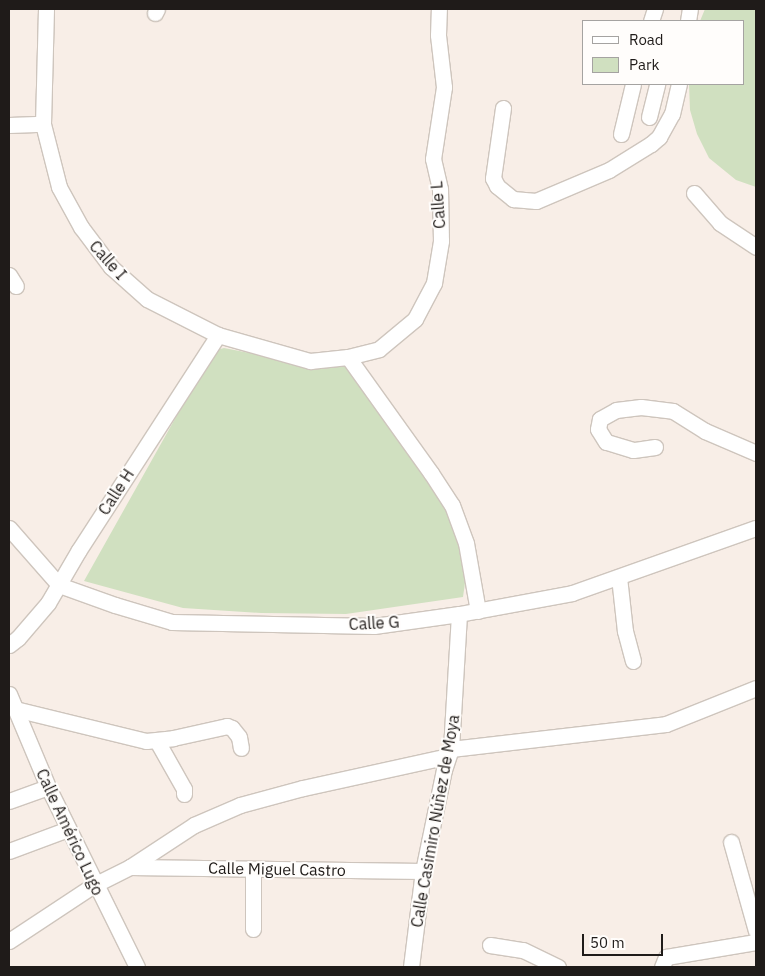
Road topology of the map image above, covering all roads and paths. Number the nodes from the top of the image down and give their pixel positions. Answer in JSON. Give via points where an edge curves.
{"nodes":[{"id":1,"x":46,"y":9,"type":"edge"},
{"id":2,"x":439,"y":9,"type":"edge"},
{"id":3,"x":633,"y":85,"type":"edge"},
{"id":4,"x":657,"y":85,"type":"edge"},
{"id":5,"x":679,"y":85,"type":"edge"},
{"id":6,"x":503,"y":108,"type":"dead end"},
{"id":7,"x":648,"y":117,"type":"dead end"},
{"id":8,"x":9,"y":124,"type":"edge"},
{"id":9,"x":43,"y":124,"type":"junction"},
{"id":10,"x":621,"y":134,"type":"dead end"},
{"id":11,"x":694,"y":193,"type":"dead end"},
{"id":12,"x":756,"y":247,"type":"edge"},
{"id":13,"x":218,"y":335,"type":"junction"},
{"id":14,"x":348,"y":357,"type":"junction"},
{"id":15,"x":655,"y":448,"type":"dead end"},
{"id":16,"x":756,"y":453,"type":"edge"},
{"id":17,"x":9,"y":528,"type":"edge"},
{"id":18,"x":756,"y":528,"type":"edge"},
{"id":19,"x":619,"y":577,"type":"junction"},
{"id":20,"x":59,"y":585,"type":"junction"},
{"id":21,"x":478,"y":611,"type":"junction"},
{"id":22,"x":459,"y":614,"type":"junction"},
{"id":23,"x":9,"y":645,"type":"edge"},
{"id":24,"x":633,"y":661,"type":"dead end"},
{"id":25,"x":756,"y":688,"type":"edge"},
{"id":26,"x":9,"y":694,"type":"edge"},
{"id":27,"x":15,"y":709,"type":"junction"},
{"id":28,"x":158,"y":741,"type":"junction"},
{"id":29,"x":241,"y":748,"type":"dead end"},
{"id":30,"x":450,"y":752,"type":"junction"},
{"id":31,"x":48,"y":787,"type":"junction"},
{"id":32,"x":184,"y":794,"type":"dead end"},
{"id":33,"x":9,"y":801,"type":"edge"},
{"id":34,"x":68,"y":829,"type":"junction"},
{"id":35,"x":731,"y":842,"type":"dead end"},
{"id":36,"x":9,"y":851,"type":"edge"},
{"id":37,"x":130,"y":867,"type":"junction"},
{"id":38,"x":253,"y":868,"type":"junction"},
{"id":39,"x":423,"y":871,"type":"junction"},
{"id":40,"x":94,"y":884,"type":"junction"},
{"id":41,"x":253,"y":929,"type":"dead end"},
{"id":42,"x":756,"y":931,"type":"edge"},
{"id":43,"x":9,"y":941,"type":"edge"},
{"id":44,"x":756,"y":942,"type":"edge"},
{"id":45,"x":490,"y":945,"type":"dead end"},
{"id":46,"x":137,"y":967,"type":"edge"},
{"id":47,"x":411,"y":967,"type":"edge"},
{"id":48,"x":558,"y":967,"type":"edge"},
{"id":49,"x":662,"y":967,"type":"edge"}],
"edges":[{"from":1,"to":9,"type":"street","name":"Calle I"},
{"from":2,"to":14,"type":"street","name":"Calle L","via":[[438,35],[444,87],[433,159],[440,189],[441,241],[434,283],[415,319],[379,349]]},
{"from":3,"to":10,"type":"street"},
{"from":4,"to":7,"type":"street"},
{"from":5,"to":6,"type":"street","via":[[672,114],[659,137],[651,144],[609,170],[536,201],[513,199],[492,178]]},
{"from":8,"to":9,"type":"street"},
{"from":9,"to":13,"type":"street","name":"Calle I","via":[[59,187],[80,227],[111,267],[147,299]]},
{"from":11,"to":12,"type":"street","via":[[720,223]]},
{"from":13,"to":14,"type":"street","name":"Calle I","via":[[310,361]]},
{"from":13,"to":20,"type":"street","name":"Calle H"},
{"from":14,"to":21,"type":"street","via":[[452,505],[466,543]]},
{"from":15,"to":16,"type":"street","via":[[633,450],[606,442],[598,429],[600,419],[616,410],[641,407],[673,411],[705,431]]},
{"from":17,"to":20,"type":"street","name":"Calle G"},
{"from":18,"to":19,"type":"street","name":"Calle G"},
{"from":19,"to":21,"type":"street","name":"Calle G","via":[[572,593]]},
{"from":19,"to":24,"type":"street","via":[[625,631]]},
{"from":20,"to":22,"type":"street","name":"Calle G","via":[[172,622],[374,626]]},
{"from":20,"to":23,"type":"street","name":"Calle H"},
{"from":21,"to":22,"type":"street","name":"Calle G"},
{"from":22,"to":30,"type":"street","name":"Calle Casimiro Núñez de Moya"},
{"from":25,"to":30,"type":"street","via":[[666,724]]},
{"from":26,"to":27,"type":"street","name":"Calle Américo Lugo"},
{"from":27,"to":28,"type":"street","via":[[130,738]]},
{"from":27,"to":31,"type":"street","name":"Calle Américo Lugo"},
{"from":28,"to":29,"type":"street","via":[[227,726],[239,737]]},
{"from":28,"to":32,"type":"street"},
{"from":30,"to":37,"type":"street","via":[[240,805],[194,825]]},
{"from":30,"to":39,"type":"street","name":"Calle Casimiro Núñez de Moya"},
{"from":31,"to":33,"type":"street"},
{"from":31,"to":34,"type":"street","name":"Calle Américo Lugo"},
{"from":34,"to":36,"type":"street"},
{"from":34,"to":40,"type":"street","name":"Calle Américo Lugo"},
{"from":35,"to":42,"type":"street"},
{"from":37,"to":38,"type":"street","name":"Calle Miguel Castro"},
{"from":37,"to":40,"type":"street"},
{"from":38,"to":39,"type":"street","name":"Calle Miguel Castro"},
{"from":38,"to":41,"type":"street"},
{"from":39,"to":47,"type":"street","name":"Calle Casimiro Núñez de Moya"},
{"from":40,"to":43,"type":"street"},
{"from":40,"to":46,"type":"street","name":"Calle Américo Lugo"},
{"from":44,"to":49,"type":"street","via":[[666,957]]},
{"from":45,"to":48,"type":"street","via":[[523,950]]}]}
